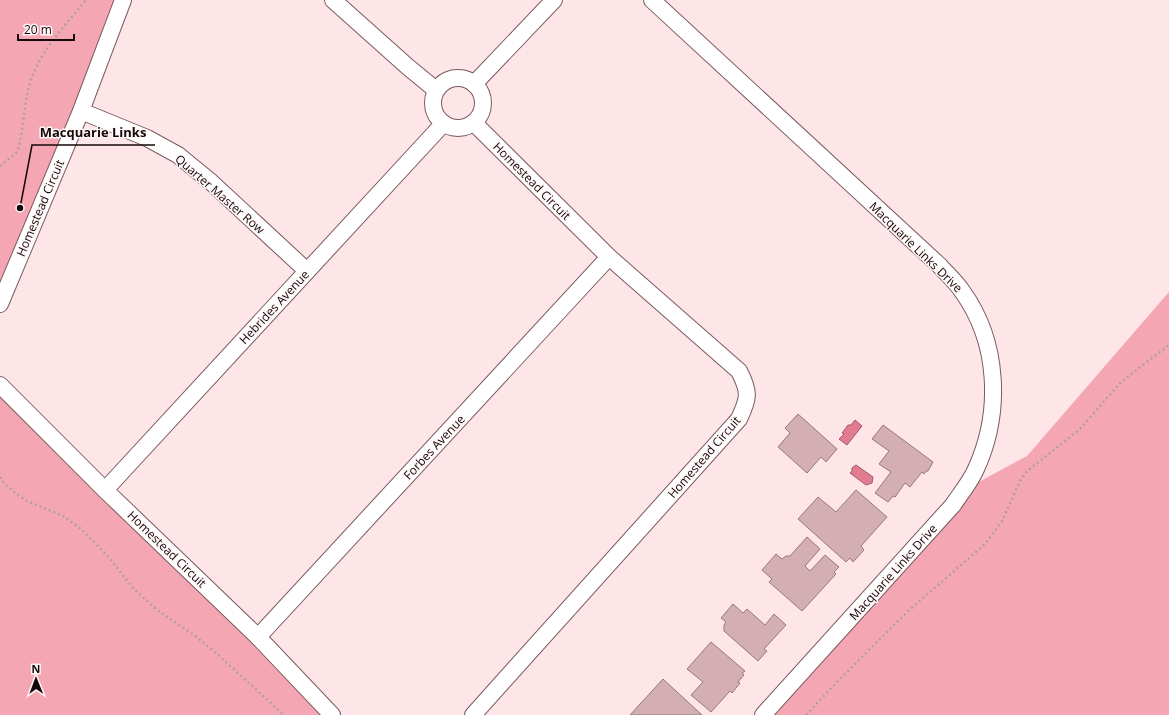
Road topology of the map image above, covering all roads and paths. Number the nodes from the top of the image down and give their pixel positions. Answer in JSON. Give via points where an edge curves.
{"nodes":[{"id":1,"x":86,"y":0,"type":"edge"},
{"id":2,"x":123,"y":0,"type":"edge"},
{"id":3,"x":333,"y":0,"type":"edge"},
{"id":4,"x":554,"y":0,"type":"edge"},
{"id":5,"x":652,"y":0,"type":"edge"},
{"id":6,"x":474,"y":84,"type":"junction"},
{"id":7,"x":436,"y":90,"type":"junction"},
{"id":8,"x":80,"y":111,"type":"junction"},
{"id":9,"x":474,"y":123,"type":"junction"},
{"id":10,"x":443,"y":124,"type":"junction"},
{"id":11,"x":0,"y":166,"type":"edge"},
{"id":12,"x":608,"y":258,"type":"junction"},
{"id":13,"x":307,"y":271,"type":"junction"},
{"id":14,"x":0,"y":304,"type":"edge"},
{"id":15,"x":1169,"y":345,"type":"edge"},
{"id":16,"x":0,"y":385,"type":"edge"},
{"id":17,"x":0,"y":477,"type":"edge"},
{"id":18,"x":106,"y":490,"type":"junction"},
{"id":19,"x":258,"y":638,"type":"junction"},
{"id":20,"x":284,"y":715,"type":"edge"},
{"id":21,"x":332,"y":715,"type":"edge"},
{"id":22,"x":473,"y":715,"type":"edge"},
{"id":23,"x":763,"y":715,"type":"edge"},
{"id":24,"x":806,"y":715,"type":"edge"}],
"edges":[{"from":1,"to":11,"type":"path","via":[[51,43],[33,74],[28,89],[19,147],[16,153]]},
{"from":2,"to":8,"type":"street","name":"Homestead Circuit"},
{"from":3,"to":7,"type":"street"},
{"from":4,"to":6,"type":"street"},
{"from":5,"to":23,"type":"street","name":"Macquarie Links Drive","via":[[940,266],[962,290],[975,313],[992,363],[994,392],[990,423],[976,469],[964,490]]},
{"from":6,"to":7,"type":"street","via":[[461,78],[451,79]]},
{"from":6,"to":9,"type":"street","via":[[481,92],[483,103],[481,114]]},
{"from":7,"to":10,"type":"street","via":[[433,108]]},
{"from":8,"to":13,"type":"street","name":"Quarter Master Row","via":[[147,138],[178,156],[211,182]]},
{"from":8,"to":14,"type":"street","name":"Homestead Circuit"},
{"from":9,"to":10,"type":"street","via":[[459,129]]},
{"from":9,"to":12,"type":"street","name":"Homestead Circuit"},
{"from":10,"to":13,"type":"street","name":"Hebrides Avenue"},
{"from":12,"to":19,"type":"street","name":"Forbes Avenue"},
{"from":12,"to":22,"type":"street","name":"Homestead Circuit","via":[[740,371],[746,385],[746,403],[739,419]]},
{"from":13,"to":18,"type":"street","name":"Hebrides Avenue"},
{"from":15,"to":24,"type":"path","via":[[1122,381],[1079,430],[1027,471],[1002,521],[985,544],[907,612]]},
{"from":16,"to":18,"type":"street","name":"Homestead Circuit"},
{"from":17,"to":20,"type":"path","via":[[27,501],[63,516],[81,529],[106,554],[133,588],[157,610],[216,653]]},
{"from":18,"to":19,"type":"street","name":"Homestead Circuit"},
{"from":19,"to":21,"type":"street","name":"Homestead Circuit"}]}
